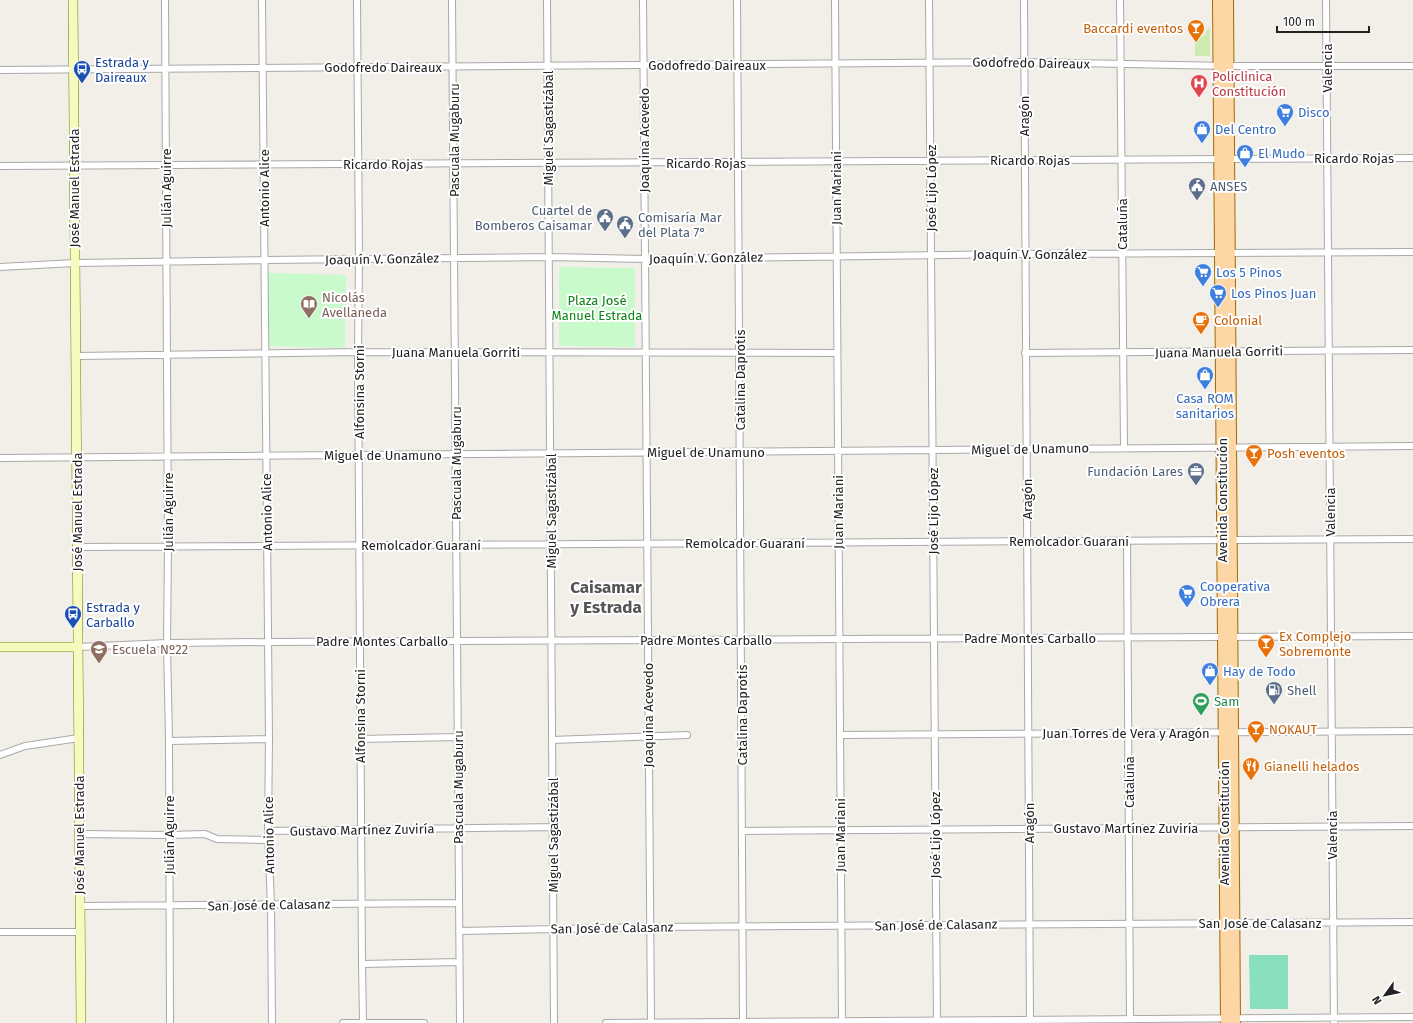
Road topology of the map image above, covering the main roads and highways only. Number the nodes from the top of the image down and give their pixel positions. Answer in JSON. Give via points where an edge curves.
{"nodes":[{"id":1,"x":73,"y":0,"type":"edge"},
{"id":2,"x":1218,"y":0,"type":"edge"},
{"id":3,"x":1228,"y":0,"type":"edge"},
{"id":4,"x":1223,"y":66,"type":"junction"},
{"id":5,"x":0,"y":647,"type":"edge"},
{"id":6,"x":78,"y":647,"type":"junction"},
{"id":7,"x":1230,"y":1021,"type":"edge"},
{"id":8,"x":80,"y":1023,"type":"edge"}],
"edges":[{"from":1,"to":6,"type":"main road","name":"José Manuel Estrada"},
{"from":2,"to":4,"type":"main road","name":"Avenida Constitución"},
{"from":3,"to":4,"type":"main road","name":"Avenida Constitución"},
{"from":4,"to":7,"type":"main road","name":"Avenida Constitución"},
{"from":5,"to":6,"type":"main road","name":"Padre Montes Carballo"},
{"from":6,"to":8,"type":"main road","name":"José Manuel Estrada"}]}
